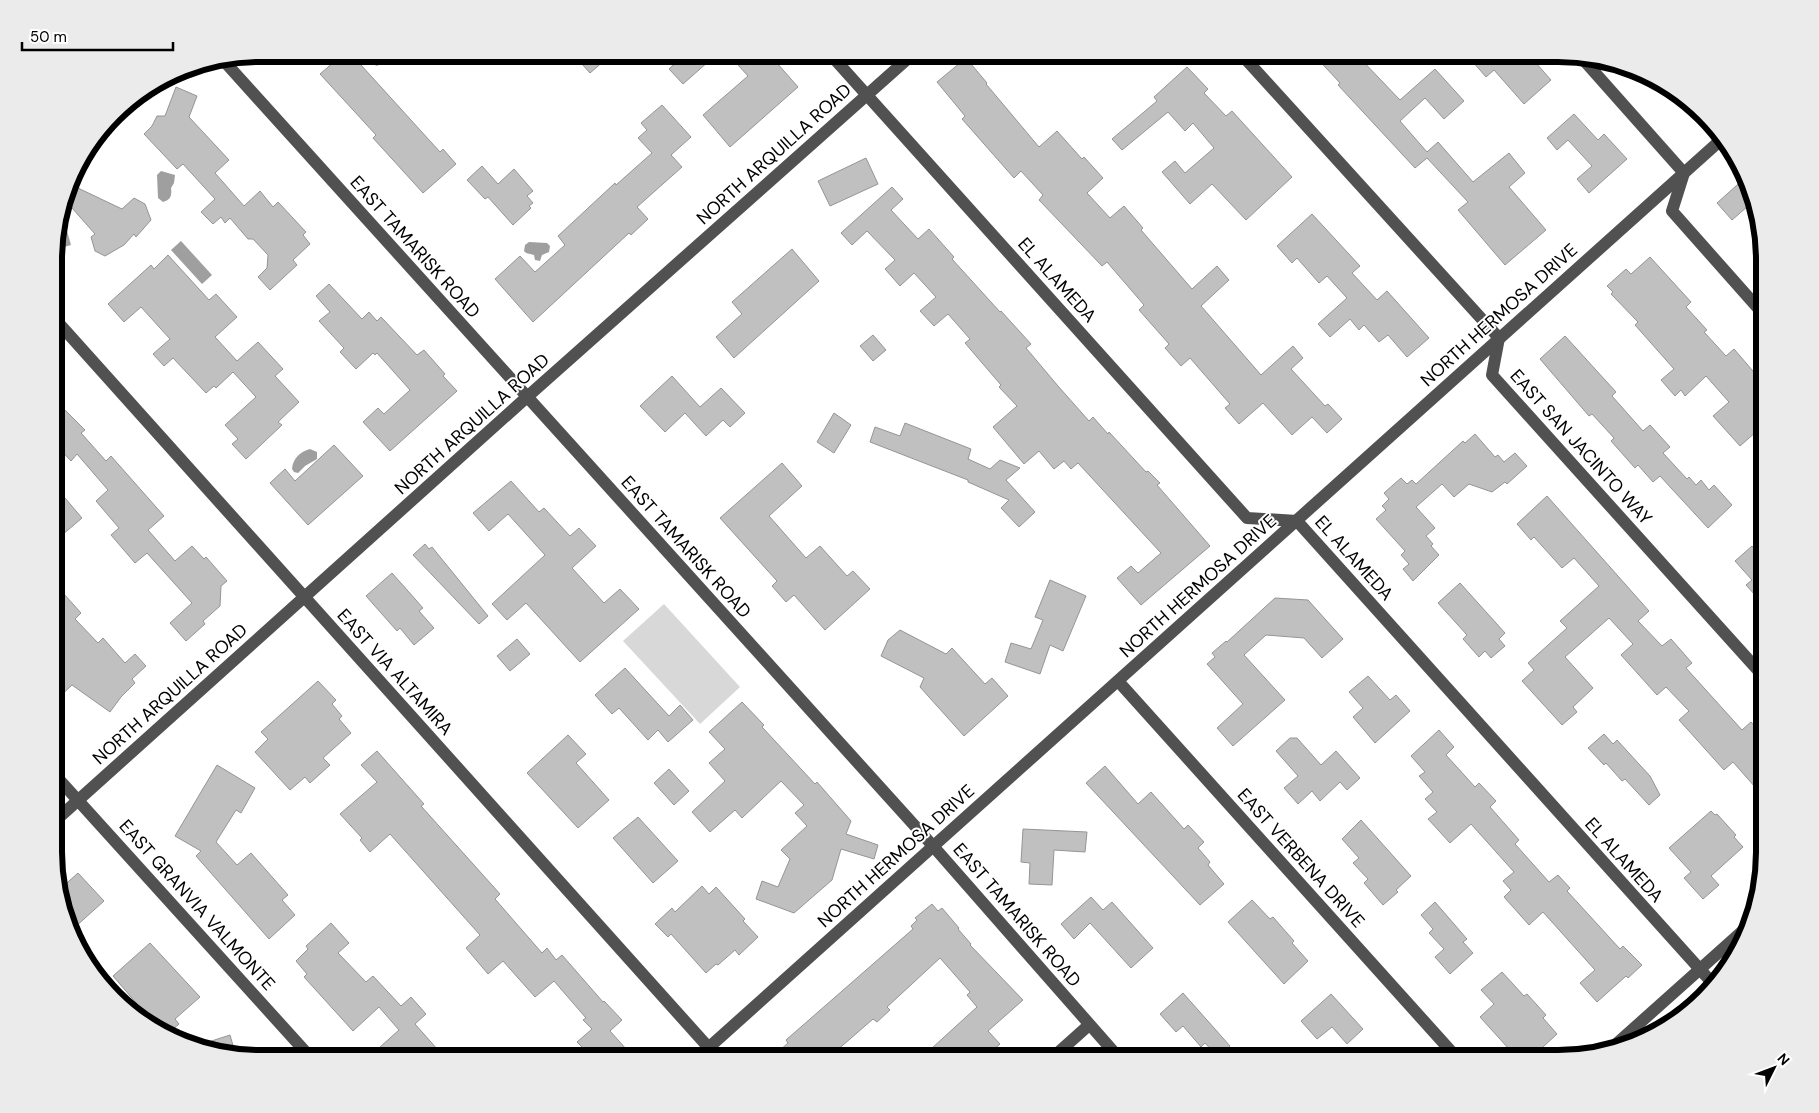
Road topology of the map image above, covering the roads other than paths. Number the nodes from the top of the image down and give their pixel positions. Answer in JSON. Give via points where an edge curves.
{"nodes":[{"id":1,"x":837,"y":62,"type":"edge"},
{"id":2,"x":904,"y":62,"type":"edge"},
{"id":3,"x":1249,"y":62,"type":"edge"},
{"id":4,"x":1588,"y":64,"type":"edge"},
{"id":5,"x":228,"y":65,"type":"edge"},
{"id":6,"x":867,"y":95,"type":"junction"},
{"id":7,"x":1718,"y":143,"type":"edge"},
{"id":8,"x":1684,"y":173,"type":"junction"},
{"id":9,"x":1756,"y":306,"type":"edge"},
{"id":10,"x":62,"y":326,"type":"edge"},
{"id":11,"x":1499,"y":338,"type":"junction"},
{"id":12,"x":527,"y":397,"type":"junction"},
{"id":13,"x":1297,"y":521,"type":"junction"},
{"id":14,"x":304,"y":597,"type":"junction"},
{"id":15,"x":1756,"y":668,"type":"edge"},
{"id":16,"x":1118,"y":681,"type":"junction"},
{"id":17,"x":62,"y":782,"type":"edge"},
{"id":18,"x":79,"y":800,"type":"junction"},
{"id":19,"x":62,"y":816,"type":"edge"},
{"id":20,"x":933,"y":846,"type":"junction"},
{"id":21,"x":1738,"y":935,"type":"edge"},
{"id":22,"x":1700,"y":970,"type":"junction"},
{"id":23,"x":1709,"y":981,"type":"edge"},
{"id":24,"x":1089,"y":1024,"type":"junction"},
{"id":25,"x":1620,"y":1041,"type":"edge"},
{"id":26,"x":708,"y":1048,"type":"joint"},
{"id":27,"x":304,"y":1050,"type":"edge"},
{"id":28,"x":1061,"y":1050,"type":"edge"},
{"id":29,"x":1112,"y":1050,"type":"edge"},
{"id":30,"x":1450,"y":1050,"type":"edge"}],
"edges":[{"from":1,"to":6,"type":"street","name":"EL ALAMEDA"},
{"from":2,"to":6,"type":"street","name":"NORTH ARQUILLA ROAD"},
{"from":3,"to":11,"type":"street"},
{"from":4,"to":8,"type":"street"},
{"from":5,"to":12,"type":"street","name":"EAST TAMARISK ROAD"},
{"from":6,"to":12,"type":"street","name":"NORTH ARQUILLA ROAD"},
{"from":6,"to":13,"type":"street","name":"EL ALAMEDA","via":[[1248,518]]},
{"from":7,"to":8,"type":"street","name":"NORTH HERMOSA DRIVE"},
{"from":8,"to":9,"type":"street","via":[[1672,211]]},
{"from":8,"to":11,"type":"street","name":"NORTH HERMOSA DRIVE"},
{"from":10,"to":14,"type":"street","name":"EAST VIA ALTAMIRA"},
{"from":11,"to":13,"type":"street","name":"NORTH HERMOSA DRIVE"},
{"from":11,"to":15,"type":"street","name":"EAST SAN JACINTO WAY","via":[[1492,374]]},
{"from":12,"to":14,"type":"street","name":"NORTH ARQUILLA ROAD"},
{"from":12,"to":20,"type":"street","name":"EAST TAMARISK ROAD"},
{"from":13,"to":16,"type":"street","name":"NORTH HERMOSA DRIVE"},
{"from":13,"to":22,"type":"street","name":"EL ALAMEDA"},
{"from":14,"to":18,"type":"street","name":"NORTH ARQUILLA ROAD"},
{"from":14,"to":26,"type":"street","name":"EAST VIA ALTAMIRA"},
{"from":16,"to":20,"type":"street","name":"NORTH HERMOSA DRIVE"},
{"from":16,"to":30,"type":"street","name":"EAST VERBENA DRIVE"},
{"from":17,"to":18,"type":"street","name":"EAST GRANVIA VALMONTE"},
{"from":18,"to":19,"type":"street","name":"NORTH ARQUILLA ROAD"},
{"from":18,"to":27,"type":"street","name":"EAST GRANVIA VALMONTE"},
{"from":20,"to":24,"type":"street","name":"EAST TAMARISK ROAD"},
{"from":20,"to":26,"type":"street","name":"NORTH HERMOSA DRIVE"},
{"from":21,"to":22,"type":"street"},
{"from":22,"to":23,"type":"street","name":"EL ALAMEDA"},
{"from":22,"to":25,"type":"street"},
{"from":24,"to":28,"type":"street"},
{"from":24,"to":29,"type":"street","name":"EAST TAMARISK ROAD"}]}
